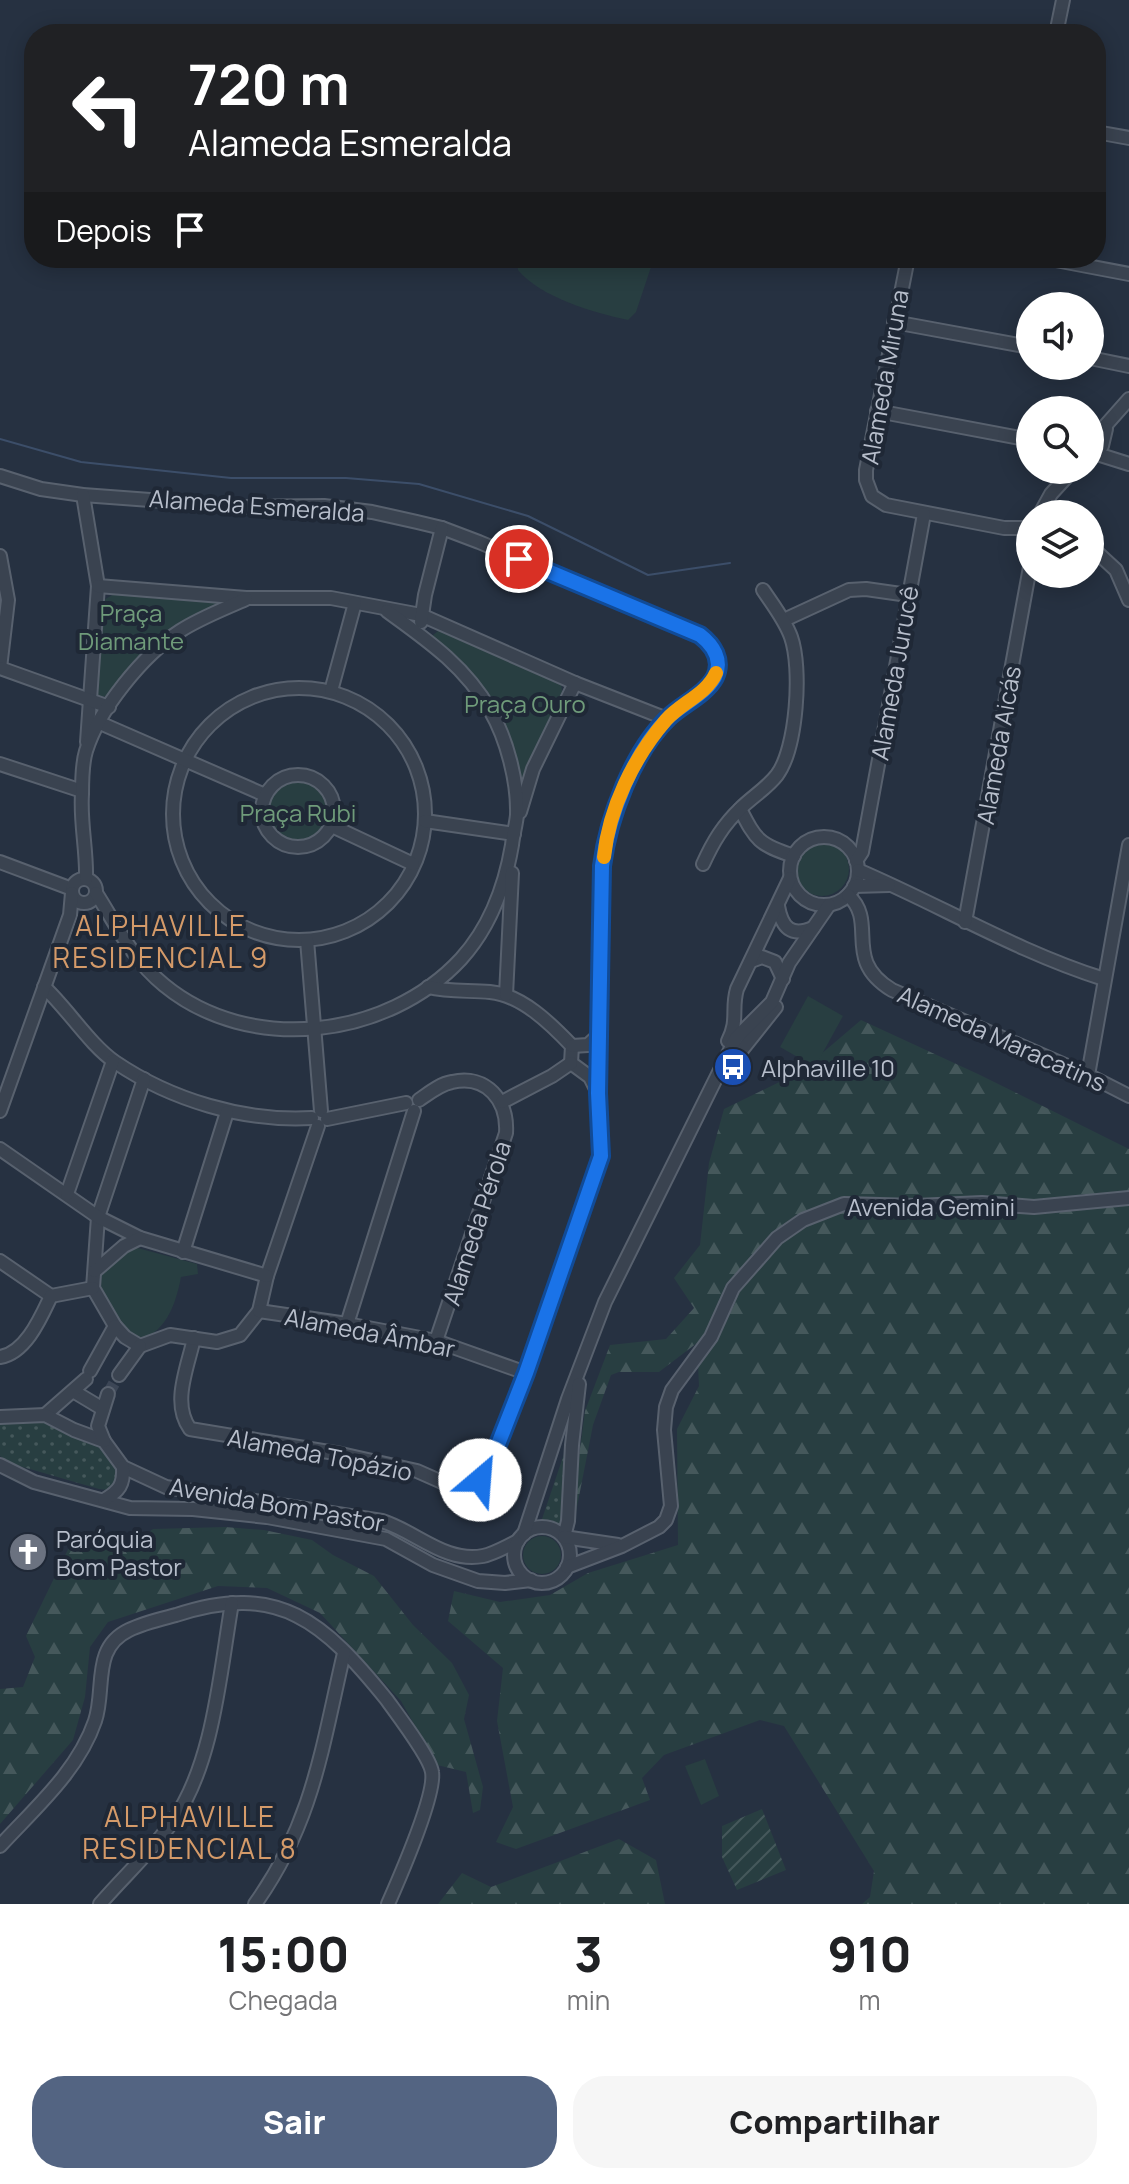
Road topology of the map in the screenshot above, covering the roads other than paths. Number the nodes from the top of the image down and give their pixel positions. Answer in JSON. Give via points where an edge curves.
{"nodes":[{"id":1,"x":1063,"y":0,"type":"edge"},
{"id":2,"x":1058,"y":24,"type":"edge"},
{"id":3,"x":1106,"y":133,"type":"edge"},
{"id":4,"x":1128,"y":134,"type":"edge"},
{"id":5,"x":906,"y":268,"type":"edge"},
{"id":6,"x":1098,"y":268,"type":"edge"},
{"id":7,"x":1129,"y":274,"type":"edge"},
{"id":8,"x":894,"y":322,"type":"junction"},
{"id":9,"x":1016,"y":344,"type":"edge"},
{"id":10,"x":1104,"y":362,"type":"edge"},
{"id":11,"x":1127,"y":368,"type":"edge"},
{"id":12,"x":1129,"y":399,"type":"edge"},
{"id":13,"x":877,"y":411,"type":"junction"},
{"id":14,"x":1104,"y":431,"type":"edge"},
{"id":15,"x":1016,"y":437,"type":"edge"},
{"id":16,"x":1104,"y":454,"type":"edge"},
{"id":17,"x":1129,"y":464,"type":"edge"},
{"id":18,"x":0,"y":476,"type":"edge"},
{"id":19,"x":83,"y":495,"type":"junction"},
{"id":20,"x":924,"y":514,"type":"junction"},
{"id":21,"x":442,"y":528,"type":"junction"},
{"id":22,"x":1004,"y":528,"type":"junction"},
{"id":23,"x":1016,"y":528,"type":"edge"},
{"id":24,"x":1016,"y":532,"type":"edge"},
{"id":25,"x":1104,"y":559,"type":"edge"},
{"id":26,"x":1,"y":563,"type":"edge"},
{"id":27,"x":98,"y":586,"type":"junction"},
{"id":28,"x":1026,"y":588,"type":"edge"},
{"id":29,"x":763,"y":590,"type":"dead end"},
{"id":30,"x":908,"y":595,"type":"junction"},
{"id":31,"x":246,"y":598,"type":"junction"},
{"id":32,"x":1129,"y":600,"type":"edge"},
{"id":33,"x":355,"y":603,"type":"junction"},
{"id":34,"x":387,"y":611,"type":"junction"},
{"id":35,"x":421,"y":615,"type":"junction"},
{"id":36,"x":784,"y":620,"type":"junction"},
{"id":37,"x":420,"y":633,"type":"junction"},
{"id":38,"x":0,"y":668,"type":"edge"},
{"id":39,"x":575,"y":683,"type":"junction"},
{"id":40,"x":331,"y":691,"type":"junction"},
{"id":41,"x":89,"y":700,"type":"junction"},
{"id":42,"x":109,"y":707,"type":"junction"},
{"id":43,"x":667,"y":719,"type":"junction"},
{"id":44,"x":100,"y":723,"type":"junction"},
{"id":45,"x":86,"y":751,"type":"junction"},
{"id":46,"x":183,"y":759,"type":"junction"},
{"id":47,"x":0,"y":764,"type":"edge"},
{"id":48,"x":82,"y":791,"type":"junction"},
{"id":49,"x":265,"y":795,"type":"junction"},
{"id":50,"x":740,"y":809,"type":"junction"},
{"id":51,"x":425,"y":821,"type":"junction"},
{"id":52,"x":332,"y":826,"type":"junction"},
{"id":53,"x":865,"y":831,"type":"junction"},
{"id":54,"x":514,"y":834,"type":"junction"},
{"id":55,"x":843,"y":843,"type":"junction"},
{"id":56,"x":1129,"y":845,"type":"edge"},
{"id":57,"x":794,"y":856,"type":"junction"},
{"id":58,"x":0,"y":862,"type":"edge"},
{"id":59,"x":413,"y":864,"type":"junction"},
{"id":60,"x":703,"y":864,"type":"dead end"},
{"id":61,"x":857,"y":865,"type":"junction"},
{"id":62,"x":790,"y":878,"type":"junction"},
{"id":63,"x":892,"y":885,"type":"junction"},
{"id":64,"x":89,"y":888,"type":"junction"},
{"id":65,"x":852,"y":890,"type":"junction"},
{"id":66,"x":72,"y":891,"type":"junction"},
{"id":67,"x":495,"y":902,"type":"junction"},
{"id":68,"x":829,"y":905,"type":"junction"},
{"id":69,"x":778,"y":906,"type":"junction"},
{"id":70,"x":511,"y":907,"type":"junction"},
{"id":71,"x":70,"y":915,"type":"junction"},
{"id":72,"x":965,"y":922,"type":"junction"},
{"id":73,"x":814,"y":927,"type":"junction"},
{"id":74,"x":307,"y":940,"type":"junction"},
{"id":75,"x":751,"y":961,"type":"junction"},
{"id":76,"x":789,"y":963,"type":"junction"},
{"id":77,"x":783,"y":979,"type":"junction"},
{"id":78,"x":1104,"y":979,"type":"junction"},
{"id":79,"x":44,"y":987,"type":"junction"},
{"id":80,"x":428,"y":987,"type":"junction"},
{"id":81,"x":506,"y":995,"type":"junction"},
{"id":82,"x":735,"y":997,"type":"junction"},
{"id":83,"x":60,"y":1007,"type":"junction"},
{"id":84,"x":37,"y":1008,"type":"junction"},
{"id":85,"x":764,"y":1012,"type":"junction"},
{"id":86,"x":316,"y":1030,"type":"junction"},
{"id":87,"x":572,"y":1046,"type":"junction"},
{"id":88,"x":593,"y":1048,"type":"junction"},
{"id":89,"x":113,"y":1061,"type":"junction"},
{"id":90,"x":571,"y":1063,"type":"junction"},
{"id":91,"x":1088,"y":1075,"type":"junction"},
{"id":92,"x":594,"y":1077,"type":"junction"},
{"id":93,"x":144,"y":1079,"type":"junction"},
{"id":94,"x":706,"y":1096,"type":"junction"},
{"id":95,"x":1129,"y":1096,"type":"edge"},
{"id":96,"x":502,"y":1102,"type":"junction"},
{"id":97,"x":413,"y":1105,"type":"junction"},
{"id":98,"x":0,"y":1111,"type":"edge"},
{"id":99,"x":227,"y":1112,"type":"junction"},
{"id":100,"x":320,"y":1119,"type":"junction"},
{"id":101,"x":0,"y":1149,"type":"edge"},
{"id":102,"x":67,"y":1194,"type":"junction"},
{"id":103,"x":1129,"y":1198,"type":"edge"},
{"id":104,"x":98,"y":1217,"type":"junction"},
{"id":105,"x":140,"y":1238,"type":"junction"},
{"id":106,"x":183,"y":1252,"type":"junction"},
{"id":107,"x":0,"y":1261,"type":"edge"},
{"id":108,"x":95,"y":1271,"type":"junction"},
{"id":109,"x":267,"y":1276,"type":"junction"},
{"id":110,"x":93,"y":1288,"type":"junction"},
{"id":111,"x":51,"y":1296,"type":"junction"},
{"id":112,"x":259,"y":1311,"type":"junction"},
{"id":113,"x":347,"y":1324,"type":"junction"},
{"id":114,"x":115,"y":1326,"type":"junction"},
{"id":115,"x":194,"y":1338,"type":"junction"},
{"id":116,"x":436,"y":1341,"type":"junction"},
{"id":117,"x":142,"y":1346,"type":"junction"},
{"id":118,"x":0,"y":1357,"type":"edge"},
{"id":119,"x":581,"y":1365,"type":"junction"},
{"id":120,"x":526,"y":1373,"type":"junction"},
{"id":121,"x":119,"y":1375,"type":"tunnel mouth"},
{"id":122,"x":73,"y":1391,"type":"junction"},
{"id":123,"x":108,"y":1394,"type":"tunnel mouth"},
{"id":124,"x":103,"y":1409,"type":"junction"},
{"id":125,"x":45,"y":1415,"type":"junction"},
{"id":126,"x":0,"y":1417,"type":"edge"},
{"id":127,"x":104,"y":1441,"type":"junction"},
{"id":128,"x":0,"y":1465,"type":"edge"},
{"id":129,"x":123,"y":1467,"type":"junction"},
{"id":130,"x":104,"y":1500,"type":"junction"},
{"id":131,"x":564,"y":1537,"type":"junction"},
{"id":132,"x":521,"y":1538,"type":"junction"},
{"id":133,"x":622,"y":1546,"type":"junction"},
{"id":134,"x":567,"y":1567,"type":"junction"},
{"id":135,"x":531,"y":1580,"type":"junction"},
{"id":136,"x":232,"y":1603,"type":"junction"},
{"id":137,"x":344,"y":1653,"type":"junction"},
{"id":138,"x":0,"y":1846,"type":"edge"},
{"id":139,"x":100,"y":1904,"type":"edge"},
{"id":140,"x":255,"y":1904,"type":"edge"},
{"id":141,"x":388,"y":1904,"type":"edge"}],
"edges":[{"from":1,"to":2,"type":"street"},
{"from":3,"to":4,"type":"street"},
{"from":5,"to":8,"type":"street","name":"Alameda Miruna"},
{"from":6,"to":7,"type":"street"},
{"from":8,"to":9,"type":"street"},
{"from":8,"to":13,"type":"street","name":"Alameda Miruna"},
{"from":10,"to":11,"type":"street"},
{"from":12,"to":14,"type":"street"},
{"from":13,"to":15,"type":"street"},
{"from":13,"to":20,"type":"street","name":"Alameda Miruna","via":[[866,470],[872,496]]},
{"from":16,"to":17,"type":"street"},
{"from":18,"to":19,"type":"street","name":"Alameda Esmeralda"},
{"from":19,"to":21,"type":"street","name":"Alameda Esmeralda","via":[[244,507],[324,506]]},
{"from":19,"to":27,"type":"street"},
{"from":20,"to":22,"type":"street"},
{"from":20,"to":30,"type":"street","name":"Alameda Jurucê"},
{"from":21,"to":35,"type":"street"},
{"from":21,"to":43,"type":"street","name":"Alameda Esmeralda","via":[[700,635],[718,661],[714,678]]},
{"from":22,"to":23,"type":"street"},
{"from":22,"to":24,"type":"street"},
{"from":25,"to":32,"type":"street","via":[[1116,570]]},
{"from":26,"to":38,"type":"street","via":[[8,600]]},
{"from":27,"to":31,"type":"street"},
{"from":27,"to":41,"type":"street"},
{"from":28,"to":72,"type":"street","name":"Alameda Aicás"},
{"from":29,"to":36,"type":"street"},
{"from":30,"to":36,"type":"street","via":[[849,590]]},
{"from":30,"to":53,"type":"street","name":"Alameda Jurucê"},
{"from":31,"to":33,"type":"street"},
{"from":31,"to":42,"type":"street","via":[[157,648]]},
{"from":33,"to":34,"type":"street"},
{"from":33,"to":40,"type":"street"},
{"from":34,"to":35,"type":"street"},
{"from":34,"to":37,"type":"street"},
{"from":35,"to":37,"type":"street"},
{"from":35,"to":39,"type":"street"},
{"from":36,"to":50,"type":"street","via":[[797,677],[791,732],[774,778]]},
{"from":37,"to":54,"type":"street","via":[[459,668],[491,712],[513,776]]},
{"from":38,"to":41,"type":"street"},
{"from":39,"to":43,"type":"street"},
{"from":39,"to":54,"type":"street","via":[[533,769]]},
{"from":40,"to":46,"type":"street","via":[[284,689],[257,696],[218,719]]},
{"from":40,"to":51,"type":"street","via":[[374,712],[407,747],[424,794]]},
{"from":41,"to":42,"type":"street"},
{"from":41,"to":45,"type":"street"},
{"from":42,"to":44,"type":"street"},
{"from":43,"to":88,"type":"street","via":[[628,780],[606,836],[600,1034]]},
{"from":44,"to":45,"type":"street"},
{"from":44,"to":46,"type":"street"},
{"from":45,"to":48,"type":"street"},
{"from":46,"to":49,"type":"street"},
{"from":46,"to":74,"type":"street","via":[[173,821],[178,849],[199,891],[239,924],[262,935]]},
{"from":47,"to":48,"type":"street"},
{"from":48,"to":64,"type":"street","via":[[80,822]]},
{"from":49,"to":52,"type":"street","via":[[292,775],[314,778],[330,794]]},
{"from":49,"to":52,"type":"street","via":[[264,826],[287,846],[317,843]]},
{"from":50,"to":57,"type":"street","via":[[756,839]]},
{"from":50,"to":60,"type":"street","via":[[714,840]]},
{"from":51,"to":54,"type":"street"},
{"from":51,"to":59,"type":"street"},
{"from":52,"to":59,"type":"street"},
{"from":53,"to":55,"type":"street"},
{"from":53,"to":61,"type":"street","name":"Alameda Jurucê"},
{"from":54,"to":67,"type":"street","via":[[504,885]]},
{"from":54,"to":70,"type":"street"},
{"from":55,"to":57,"type":"street","via":[[815,838]]},
{"from":55,"to":61,"type":"street"},
{"from":56,"to":78,"type":"street"},
{"from":57,"to":62,"type":"street"},
{"from":58,"to":66,"type":"street"},
{"from":59,"to":74,"type":"street","via":[[379,911],[346,931]]},
{"from":61,"to":63,"type":"street"},
{"from":61,"to":65,"type":"street"},
{"from":62,"to":68,"type":"street","via":[[800,896]]},
{"from":62,"to":69,"type":"street"},
{"from":63,"to":65,"type":"street"},
{"from":63,"to":72,"type":"street"},
{"from":64,"to":66,"type":"street","via":[[75,883]]},
{"from":64,"to":66,"type":"street","via":[[75,900]]},
{"from":64,"to":71,"type":"street"},
{"from":64,"to":86,"type":"street","via":[[145,968],[166,987],[221,1017]]},
{"from":65,"to":68,"type":"street"},
{"from":65,"to":91,"type":"street","name":"Alameda Maracatins","via":[[864,958],[876,980]]},
{"from":66,"to":71,"type":"street"},
{"from":67,"to":70,"type":"street"},
{"from":67,"to":80,"type":"street","via":[[461,959]]},
{"from":68,"to":73,"type":"street"},
{"from":69,"to":73,"type":"street","via":[[787,930]]},
{"from":69,"to":75,"type":"street"},
{"from":70,"to":81,"type":"street"},
{"from":71,"to":79,"type":"street"},
{"from":72,"to":78,"type":"street"},
{"from":73,"to":76,"type":"street"},
{"from":74,"to":86,"type":"street"},
{"from":75,"to":77,"type":"street","via":[[762,957],[775,962]]},
{"from":75,"to":82,"type":"street"},
{"from":76,"to":77,"type":"street"},
{"from":76,"to":94,"type":"street","via":[[777,1005]]},
{"from":77,"to":85,"type":"street"},
{"from":78,"to":91,"type":"street"},
{"from":79,"to":83,"type":"street"},
{"from":79,"to":84,"type":"street"},
{"from":80,"to":81,"type":"street"},
{"from":80,"to":86,"type":"street","via":[[388,1010]]},
{"from":81,"to":87,"type":"street"},
{"from":82,"to":85,"type":"street","via":[[742,1011]]},
{"from":82,"to":94,"type":"street","via":[[733,1031]]},
{"from":83,"to":84,"type":"street"},
{"from":83,"to":89,"type":"street"},
{"from":84,"to":98,"type":"street"},
{"from":85,"to":94,"type":"street","via":[[736,1038]]},
{"from":86,"to":100,"type":"street"},
{"from":87,"to":88,"type":"street"},
{"from":87,"to":90,"type":"street"},
{"from":88,"to":92,"type":"street","name":"Alameda Topázio"},
{"from":89,"to":93,"type":"street"},
{"from":89,"to":102,"type":"street"},
{"from":90,"to":92,"type":"street"},
{"from":90,"to":96,"type":"street"},
{"from":91,"to":95,"type":"street","name":"Alameda Maracatins"},
{"from":92,"to":120,"type":"street","name":"Alameda Topázio","via":[[601,1156]]},
{"from":93,"to":99,"type":"street"},
{"from":93,"to":104,"type":"street"},
{"from":94,"to":119,"type":"street","via":[[605,1302]]},
{"from":96,"to":97,"type":"street","via":[[472,1081],[450,1082]]},
{"from":96,"to":116,"type":"street","name":"Alameda Pérola","via":[[506,1133]]},
{"from":97,"to":100,"type":"street"},
{"from":97,"to":113,"type":"street"},
{"from":99,"to":100,"type":"street"},
{"from":99,"to":106,"type":"street"},
{"from":100,"to":109,"type":"street"},
{"from":101,"to":102,"type":"street"},
{"from":102,"to":104,"type":"street"},
{"from":103,"to":133,"type":"street","name":"Avenida Gemini","via":[[1034,1207],[844,1204],[803,1220],[777,1238],[733,1288],[711,1337],[672,1390],[664,1430],[670,1512],[662,1525]]},
{"from":104,"to":105,"type":"street"},
{"from":104,"to":108,"type":"street"},
{"from":105,"to":106,"type":"street"},
{"from":105,"to":108,"type":"street"},
{"from":106,"to":109,"type":"street"},
{"from":107,"to":111,"type":"street"},
{"from":108,"to":110,"type":"street"},
{"from":109,"to":112,"type":"street"},
{"from":110,"to":111,"type":"street"},
{"from":110,"to":114,"type":"street"},
{"from":111,"to":118,"type":"street","via":[[24,1343]]},
{"from":112,"to":113,"type":"street","name":"Alameda Âmbar"},
{"from":112,"to":115,"type":"street","via":[[240,1335],[217,1342]]},
{"from":113,"to":116,"type":"street","name":"Alameda Âmbar"},
{"from":114,"to":117,"type":"street"},
{"from":114,"to":122,"type":"street"},
{"from":115,"to":117,"type":"street","via":[[170,1335]]},
{"from":115,"to":120,"type":"street","name":"Alameda Topázio","via":[[179,1403],[190,1429],[387,1464],[451,1486],[480,1480],[488,1470]]},
{"from":116,"to":120,"type":"street","name":"Alameda Âmbar"},
{"from":117,"to":121,"type":"street"},
{"from":119,"to":131,"type":"street"},
{"from":119,"to":132,"type":"street"},
{"from":122,"to":124,"type":"street"},
{"from":122,"to":125,"type":"street"},
{"from":123,"to":124,"type":"street"},
{"from":124,"to":127,"type":"street","via":[[98,1426]]},
{"from":125,"to":126,"type":"street"},
{"from":125,"to":127,"type":"street"},
{"from":127,"to":129,"type":"street","name":"Avenida Bom Pastor"},
{"from":128,"to":130,"type":"street","name":"Avenida Bom Pastor","via":[[34,1482]]},
{"from":129,"to":130,"type":"street","via":[[122,1484]]},
{"from":129,"to":132,"type":"street","name":"Avenida Bom Pastor","via":[[166,1487],[382,1521],[454,1556],[484,1556]]},
{"from":130,"to":135,"type":"street","name":"Avenida Bom Pastor","via":[[130,1508],[193,1509],[323,1527],[386,1539],[433,1565],[478,1581]]},
{"from":131,"to":132,"type":"street","via":[[548,1528],[531,1529]]},
{"from":131,"to":133,"type":"street"},
{"from":131,"to":134,"type":"street","via":[[570,1555]]},
{"from":132,"to":135,"type":"street","via":[[515,1549],[517,1567]]},
{"from":133,"to":134,"type":"street","name":"Avenida Gemini"},
{"from":134,"to":135,"type":"street","via":[[557,1579]]},
{"from":136,"to":137,"type":"street","via":[[266,1603],[291,1612]]},
{"from":136,"to":138,"type":"street","via":[[186,1611],[117,1638],[104,1657],[96,1721],[73,1765]]},
{"from":136,"to":139,"type":"street","via":[[206,1745],[186,1797],[165,1831]]},
{"from":137,"to":140,"type":"street","via":[[303,1818]]},
{"from":137,"to":141,"type":"street","via":[[397,1713],[432,1770],[409,1857]]}]}
